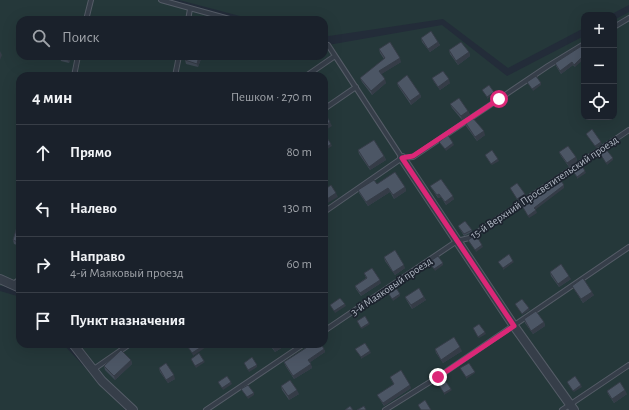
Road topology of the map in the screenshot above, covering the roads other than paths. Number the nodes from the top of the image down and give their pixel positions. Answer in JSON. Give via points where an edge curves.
{"nodes":[{"id":1,"x":90,"y":0,"type":"edge"},
{"id":2,"x":160,"y":0,"type":"edge"},
{"id":3,"x":190,"y":9,"type":"junction"},
{"id":4,"x":87,"y":16,"type":"edge"},
{"id":5,"x":189,"y":16,"type":"edge"},
{"id":6,"x":217,"y":16,"type":"edge"},
{"id":7,"x":629,"y":18,"type":"edge"},
{"id":8,"x":617,"y":24,"type":"edge"},
{"id":9,"x":328,"y":45,"type":"edge"},
{"id":10,"x":581,"y":46,"type":"edge"},
{"id":11,"x":335,"y":56,"type":"junction"},
{"id":12,"x":77,"y":60,"type":"edge"},
{"id":13,"x":178,"y":60,"type":"edge"},
{"id":14,"x":75,"y":72,"type":"edge"},
{"id":15,"x":175,"y":72,"type":"edge"},
{"id":16,"x":312,"y":72,"type":"edge"},
{"id":17,"x":356,"y":87,"type":"junction"},
{"id":18,"x":328,"y":106,"type":"edge"},
{"id":19,"x":629,"y":130,"type":"edge"},
{"id":20,"x":402,"y":158,"type":"junction"},
{"id":21,"x":328,"y":209,"type":"edge"},
{"id":22,"x":457,"y":241,"type":"junction"},
{"id":23,"x":629,"y":247,"type":"edge"},
{"id":24,"x":0,"y":279,"type":"edge"},
{"id":25,"x":16,"y":287,"type":"edge"},
{"id":26,"x":514,"y":326,"type":"junction"},
{"id":27,"x":328,"y":328,"type":"edge"},
{"id":28,"x":76,"y":348,"type":"edge"},
{"id":29,"x":124,"y":348,"type":"edge"},
{"id":30,"x":298,"y":348,"type":"edge"},
{"id":31,"x":629,"y":365,"type":"edge"},
{"id":32,"x":94,"y":369,"type":"junction"},
{"id":33,"x":572,"y":407,"type":"edge"},
{"id":34,"x":132,"y":410,"type":"edge"},
{"id":35,"x":206,"y":410,"type":"edge"},
{"id":36,"x":385,"y":410,"type":"edge"},
{"id":37,"x":562,"y":410,"type":"edge"}],
"edges":[{"from":1,"to":4,"type":"lane"},
{"from":2,"to":3,"type":"lane"},
{"from":3,"to":5,"type":"lane"},
{"from":3,"to":6,"type":"lane"},
{"from":7,"to":8,"type":"lane"},
{"from":9,"to":11,"type":"lane"},
{"from":10,"to":20,"type":"lane","via":[[413,156]]},
{"from":11,"to":16,"type":"lane"},
{"from":11,"to":17,"type":"lane"},
{"from":12,"to":14,"type":"lane"},
{"from":13,"to":15,"type":"lane"},
{"from":17,"to":18,"type":"lane"},
{"from":17,"to":20,"type":"lane"},
{"from":19,"to":22,"type":"lane","name":"15-й Верхний Просветительский проезд","via":[[468,238]]},
{"from":20,"to":21,"type":"lane"},
{"from":20,"to":22,"type":"street"},
{"from":22,"to":26,"type":"street"},
{"from":22,"to":27,"type":"lane","name":"3-й Маяковый проезд"},
{"from":23,"to":26,"type":"lane"},
{"from":24,"to":25,"type":"street"},
{"from":26,"to":33,"type":"street"},
{"from":26,"to":36,"type":"lane"},
{"from":28,"to":32,"type":"street"},
{"from":29,"to":32,"type":"lane"},
{"from":30,"to":35,"type":"lane"},
{"from":31,"to":33,"type":"lane"},
{"from":32,"to":34,"type":"street","via":[[102,381]]},
{"from":33,"to":37,"type":"lane"}]}
